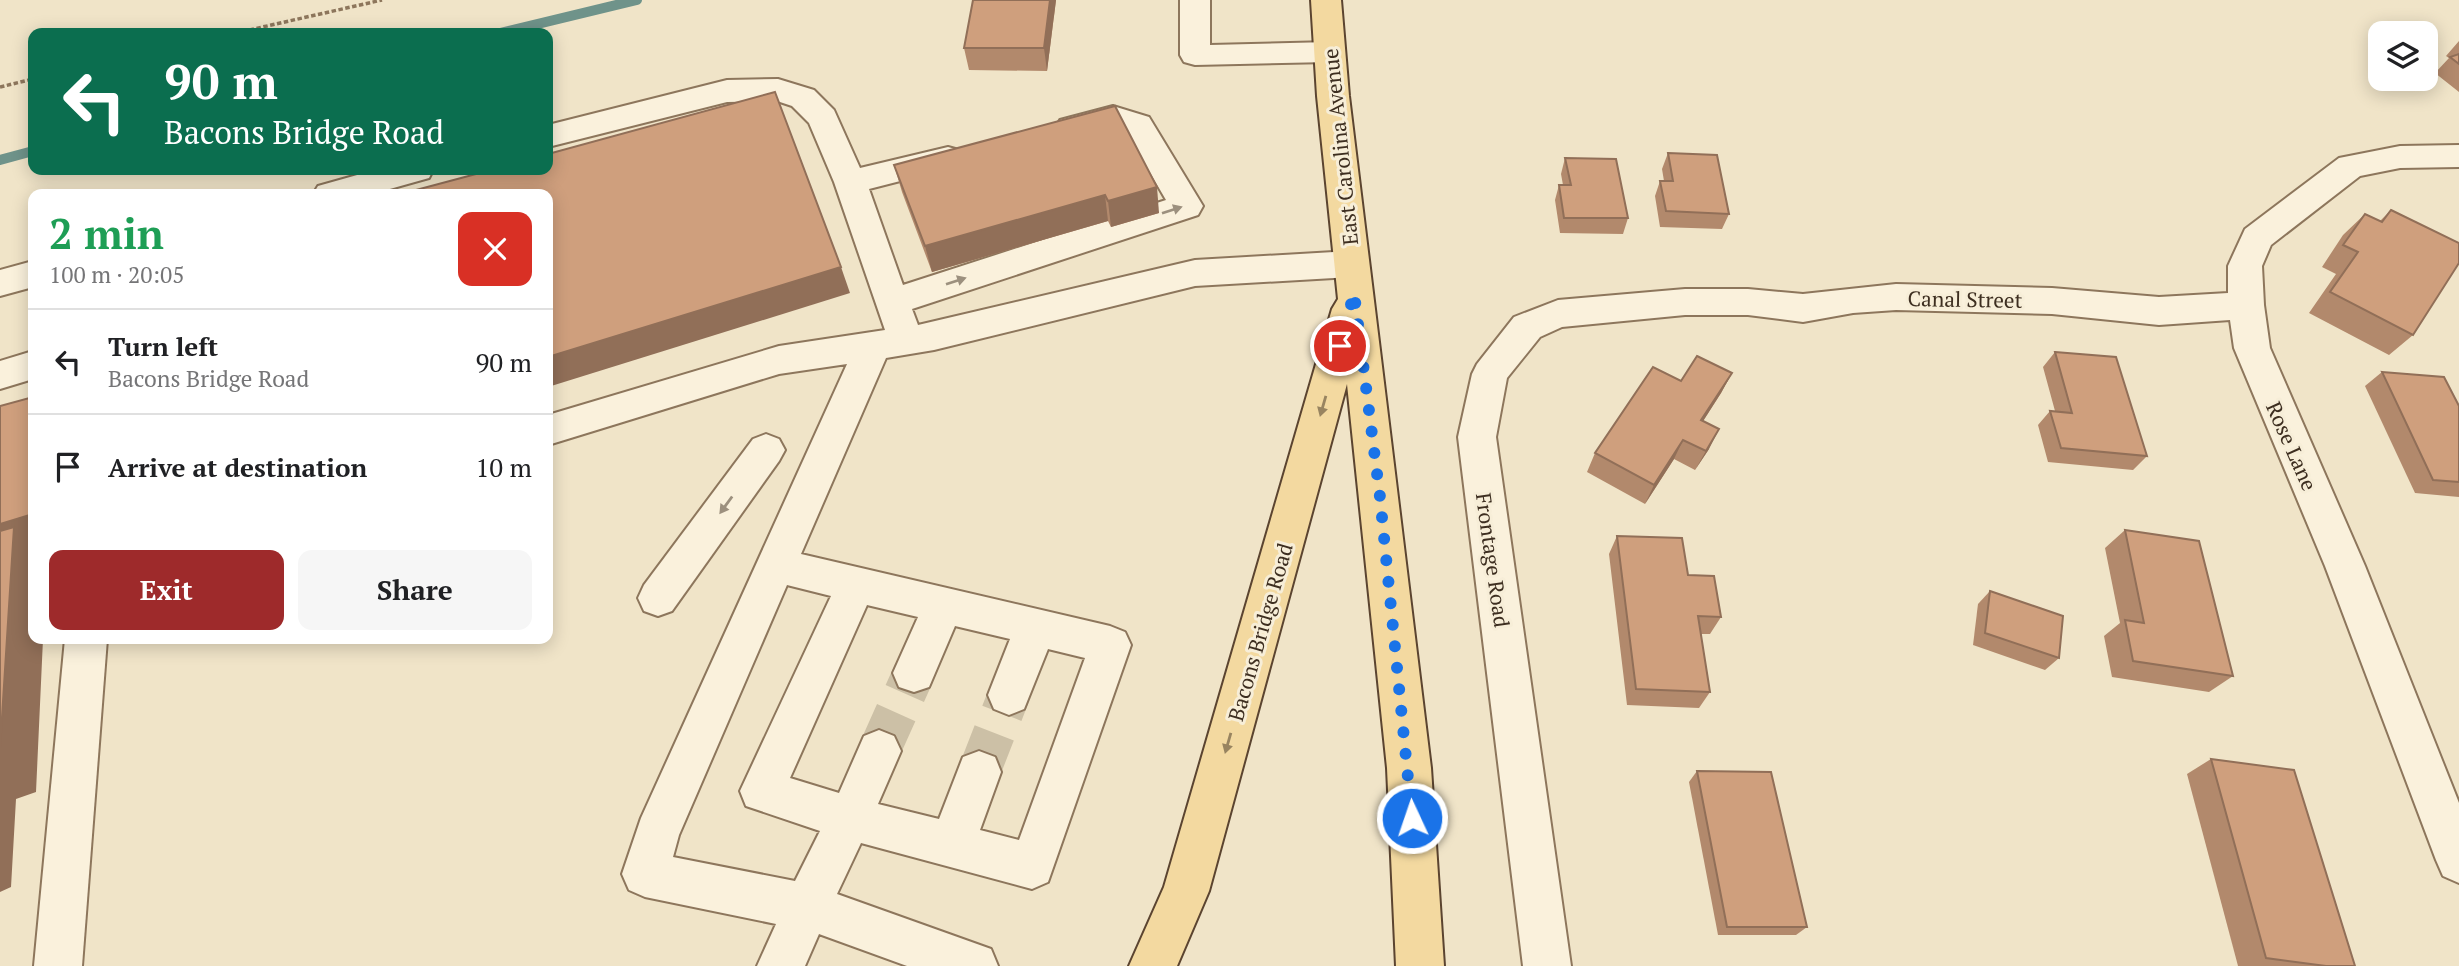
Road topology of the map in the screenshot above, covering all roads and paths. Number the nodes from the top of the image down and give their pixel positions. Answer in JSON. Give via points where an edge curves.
{"nodes":[{"id":1,"x":382,"y":0,"type":"edge"},
{"id":2,"x":1195,"y":0,"type":"edge"},
{"id":3,"x":1326,"y":0,"type":"edge"},
{"id":4,"x":258,"y":28,"type":"edge"},
{"id":5,"x":1330,"y":52,"type":"junction"},
{"id":6,"x":28,"y":80,"type":"edge"},
{"id":7,"x":0,"y":87,"type":"edge"},
{"id":8,"x":1048,"y":133,"type":"edge"},
{"id":9,"x":553,"y":135,"type":"edge"},
{"id":10,"x":982,"y":149,"type":"edge"},
{"id":11,"x":2459,"y":156,"type":"edge"},
{"id":12,"x":399,"y":175,"type":"edge"},
{"id":13,"x":850,"y":182,"type":"junction"},
{"id":14,"x":348,"y":189,"type":"edge"},
{"id":15,"x":28,"y":275,"type":"edge"},
{"id":16,"x":1353,"y":279,"type":"junction"},
{"id":17,"x":0,"y":283,"type":"edge"},
{"id":18,"x":891,"y":302,"type":"junction"},
{"id":19,"x":1685,"y":302,"type":"joint"},
{"id":20,"x":2246,"y":305,"type":"junction"},
{"id":21,"x":890,"y":343,"type":"junction"},
{"id":22,"x":28,"y":366,"type":"edge"},
{"id":23,"x":0,"y":374,"type":"edge"},
{"id":24,"x":553,"y":428,"type":"edge"},
{"id":25,"x":766,"y":450,"type":"dead end"},
{"id":26,"x":775,"y":565,"type":"junction"},
{"id":27,"x":856,"y":585,"type":"junction"},
{"id":28,"x":658,"y":598,"type":"dead end"},
{"id":29,"x":943,"y":607,"type":"junction"},
{"id":30,"x":1035,"y":627,"type":"junction"},
{"id":31,"x":85,"y":644,"type":"edge"},
{"id":32,"x":914,"y":673,"type":"tunnel mouth"},
{"id":33,"x":1009,"y":695,"type":"tunnel mouth"},
{"id":34,"x":879,"y":751,"type":"tunnel mouth"},
{"id":35,"x":979,"y":772,"type":"tunnel mouth"},
{"id":36,"x":850,"y":818,"type":"junction"},
{"id":37,"x":952,"y":845,"type":"junction"},
{"id":38,"x":2459,"y":860,"type":"edge"},
{"id":39,"x":807,"y":907,"type":"junction"},
{"id":40,"x":954,"y":963,"type":"edge"},
{"id":41,"x":58,"y":966,"type":"edge"},
{"id":42,"x":781,"y":966,"type":"edge"},
{"id":43,"x":1153,"y":966,"type":"edge"},
{"id":44,"x":1420,"y":966,"type":"edge"},
{"id":45,"x":1547,"y":966,"type":"edge"}],
"edges":[{"from":1,"to":4,"type":"path"},
{"from":2,"to":5,"type":"street","via":[[1195,55]]},
{"from":3,"to":5,"type":"main road","name":"East Carolina Avenue"},
{"from":5,"to":16,"type":"main road","name":"East Carolina Avenue"},
{"from":6,"to":7,"type":"path"},
{"from":18,"to":8,"type":"street","one_way":true,"via":[[1186,206],[1138,125],[1113,117]]},
{"from":9,"to":13,"type":"street","via":[[727,91],[778,90],[803,98],[823,118]]},
{"from":10,"to":13,"type":"street"},
{"from":11,"to":20,"type":"street","name":"Rose Lane","via":[[2400,157],[2351,166],[2257,238],[2245,267]]},
{"from":12,"to":14,"type":"street"},
{"from":13,"to":18,"type":"street"},
{"from":15,"to":17,"type":"street"},
{"from":16,"to":21,"type":"street","via":[[1195,273]]},
{"from":16,"to":43,"type":"main road","name":"Bacons Bridge Road","one_way":true,"via":[[1186,891]]},
{"from":16,"to":44,"type":"main road","name":"East Carolina Avenue","via":[[1409,768]]},
{"from":18,"to":21,"type":"street"},
{"from":19,"to":20,"type":"street","name":"Canal Street","via":[[1803,308],[1896,297],[2052,300],[2159,311]]},
{"from":19,"to":45,"type":"street","name":"Frontage Road","via":[[1558,314],[1527,327],[1490,374],[1483,400],[1477,437]]},
{"from":20,"to":38,"type":"street","name":"Rose Lane","via":[[2252,348],[2345,566]]},
{"from":21,"to":24,"type":"street","via":[[779,360]]},
{"from":21,"to":26,"type":"street"},
{"from":22,"to":23,"type":"street"},
{"from":25,"to":28,"type":"street","one_way":true},
{"from":26,"to":27,"type":"street"},
{"from":26,"to":39,"type":"street","via":[[657,834],[645,874]]},
{"from":27,"to":29,"type":"street"},
{"from":27,"to":36,"type":"street","via":[[762,791]]},
{"from":29,"to":30,"type":"street"},
{"from":29,"to":32,"type":"street"},
{"from":30,"to":33,"type":"street"},
{"from":30,"to":37,"type":"street","via":[[1110,645],[1032,866]]},
{"from":31,"to":41,"type":"street"},
{"from":34,"to":36,"type":"street"},
{"from":35,"to":37,"type":"street"},
{"from":36,"to":37,"type":"street"},
{"from":36,"to":39,"type":"street"},
{"from":39,"to":40,"type":"street"},
{"from":39,"to":42,"type":"street"}]}
